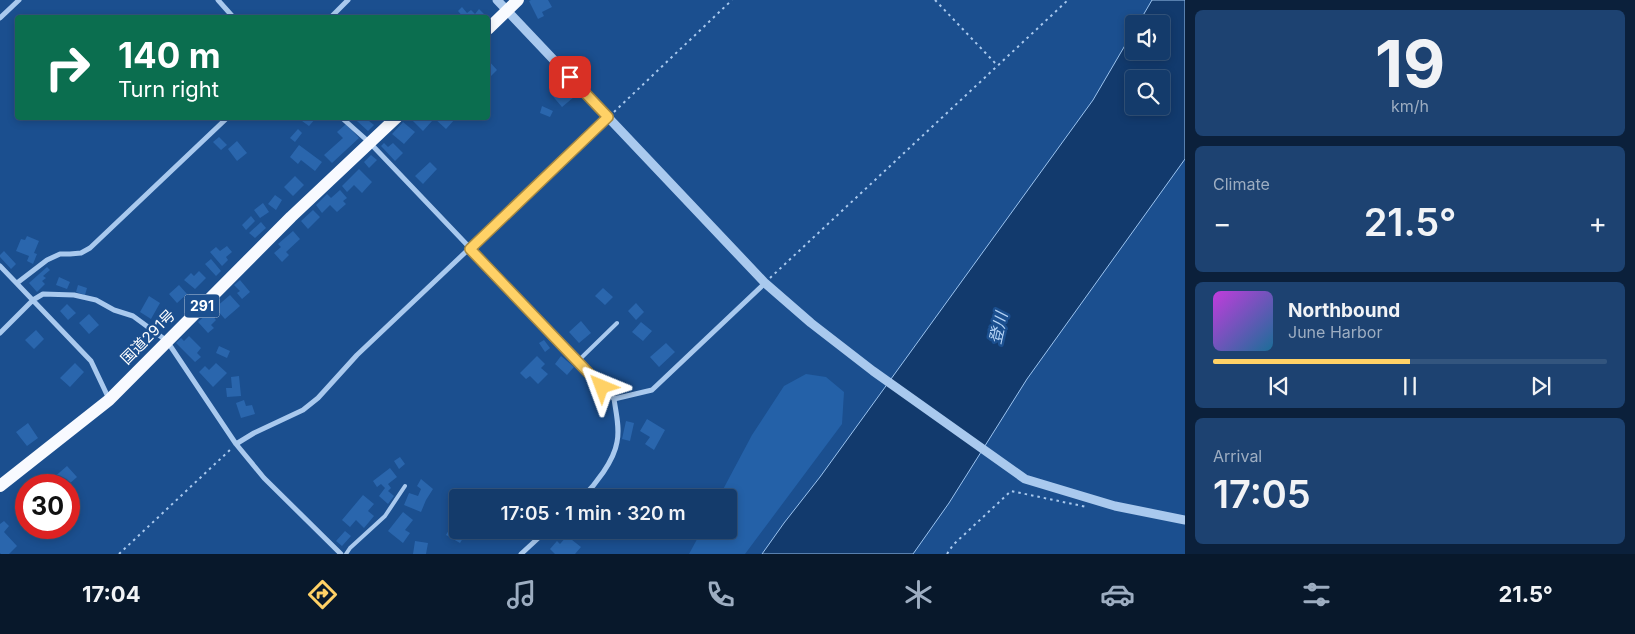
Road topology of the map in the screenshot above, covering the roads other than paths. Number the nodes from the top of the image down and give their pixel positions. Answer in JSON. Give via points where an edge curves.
{"nodes":[{"id":1,"x":19,"y":0,"type":"edge"},
{"id":2,"x":218,"y":0,"type":"edge"},
{"id":3,"x":348,"y":0,"type":"edge"},
{"id":4,"x":497,"y":0,"type":"edge"},
{"id":5,"x":518,"y":0,"type":"edge"},
{"id":6,"x":507,"y":10,"type":"junction"},
{"id":7,"x":231,"y":15,"type":"edge"},
{"id":8,"x":333,"y":15,"type":"edge"},
{"id":9,"x":0,"y":18,"type":"edge"},
{"id":10,"x":490,"y":27,"type":"edge"},
{"id":11,"x":608,"y":117,"type":"junction"},
{"id":12,"x":225,"y":120,"type":"edge"},
{"id":13,"x":344,"y":120,"type":"edge"},
{"id":14,"x":394,"y":120,"type":"edge"},
{"id":15,"x":370,"y":143,"type":"junction"},
{"id":16,"x":470,"y":249,"type":"junction"},
{"id":17,"x":0,"y":266,"type":"edge"},
{"id":18,"x":17,"y":283,"type":"junction"},
{"id":19,"x":765,"y":283,"type":"junction"},
{"id":20,"x":33,"y":300,"type":"junction"},
{"id":21,"x":617,"y":323,"type":"dead end"},
{"id":22,"x":0,"y":332,"type":"edge"},
{"id":23,"x":167,"y":341,"type":"junction"},
{"id":24,"x":578,"y":362,"type":"junction"},
{"id":25,"x":614,"y":399,"type":"junction"},
{"id":26,"x":109,"y":400,"type":"junction"},
{"id":27,"x":236,"y":444,"type":"junction"},
{"id":28,"x":0,"y":486,"type":"edge"},
{"id":29,"x":405,"y":486,"type":"dead end"},
{"id":30,"x":591,"y":489,"type":"edge"},
{"id":31,"x":1185,"y":520,"type":"edge"},
{"id":32,"x":537,"y":539,"type":"edge"},
{"id":33,"x":341,"y":554,"type":"edge"},
{"id":34,"x":346,"y":554,"type":"edge"},
{"id":35,"x":521,"y":554,"type":"edge"}],
"edges":[{"from":1,"to":9,"type":"street"},
{"from":2,"to":7,"type":"street"},
{"from":3,"to":8,"type":"street"},
{"from":4,"to":6,"type":"street"},
{"from":5,"to":6,"type":"highway"},
{"from":6,"to":10,"type":"highway"},
{"from":6,"to":11,"type":"street"},
{"from":11,"to":16,"type":"street"},
{"from":11,"to":19,"type":"street"},
{"from":12,"to":18,"type":"street","via":[[90,248],[47,260]]},
{"from":13,"to":15,"type":"street"},
{"from":14,"to":15,"type":"highway","name":"国道291号","number":"291"},
{"from":15,"to":16,"type":"street"},
{"from":15,"to":23,"type":"highway","name":"国道291号","number":"291"},
{"from":16,"to":24,"type":"street"},
{"from":16,"to":27,"type":"street","via":[[357,355],[318,398],[303,410]]},
{"from":17,"to":18,"type":"street"},
{"from":18,"to":20,"type":"street"},
{"from":19,"to":25,"type":"street","via":[[652,390]]},
{"from":19,"to":31,"type":"street","via":[[873,371],[1025,479],[1115,506]]},
{"from":20,"to":22,"type":"street"},
{"from":20,"to":23,"type":"street","via":[[43,294],[96,300],[133,316]]},
{"from":20,"to":26,"type":"street","via":[[91,361]]},
{"from":21,"to":24,"type":"lane"},
{"from":23,"to":26,"type":"highway","name":"国道291号","number":"291"},
{"from":23,"to":27,"type":"street"},
{"from":24,"to":25,"type":"street"},
{"from":25,"to":30,"type":"street","via":[[617,442]]},
{"from":26,"to":28,"type":"highway","name":"国道291号","number":"291"},
{"from":27,"to":33,"type":"street","via":[[264,478]]},
{"from":29,"to":34,"type":"lane","via":[[385,516]]},
{"from":32,"to":35,"type":"street"}]}
